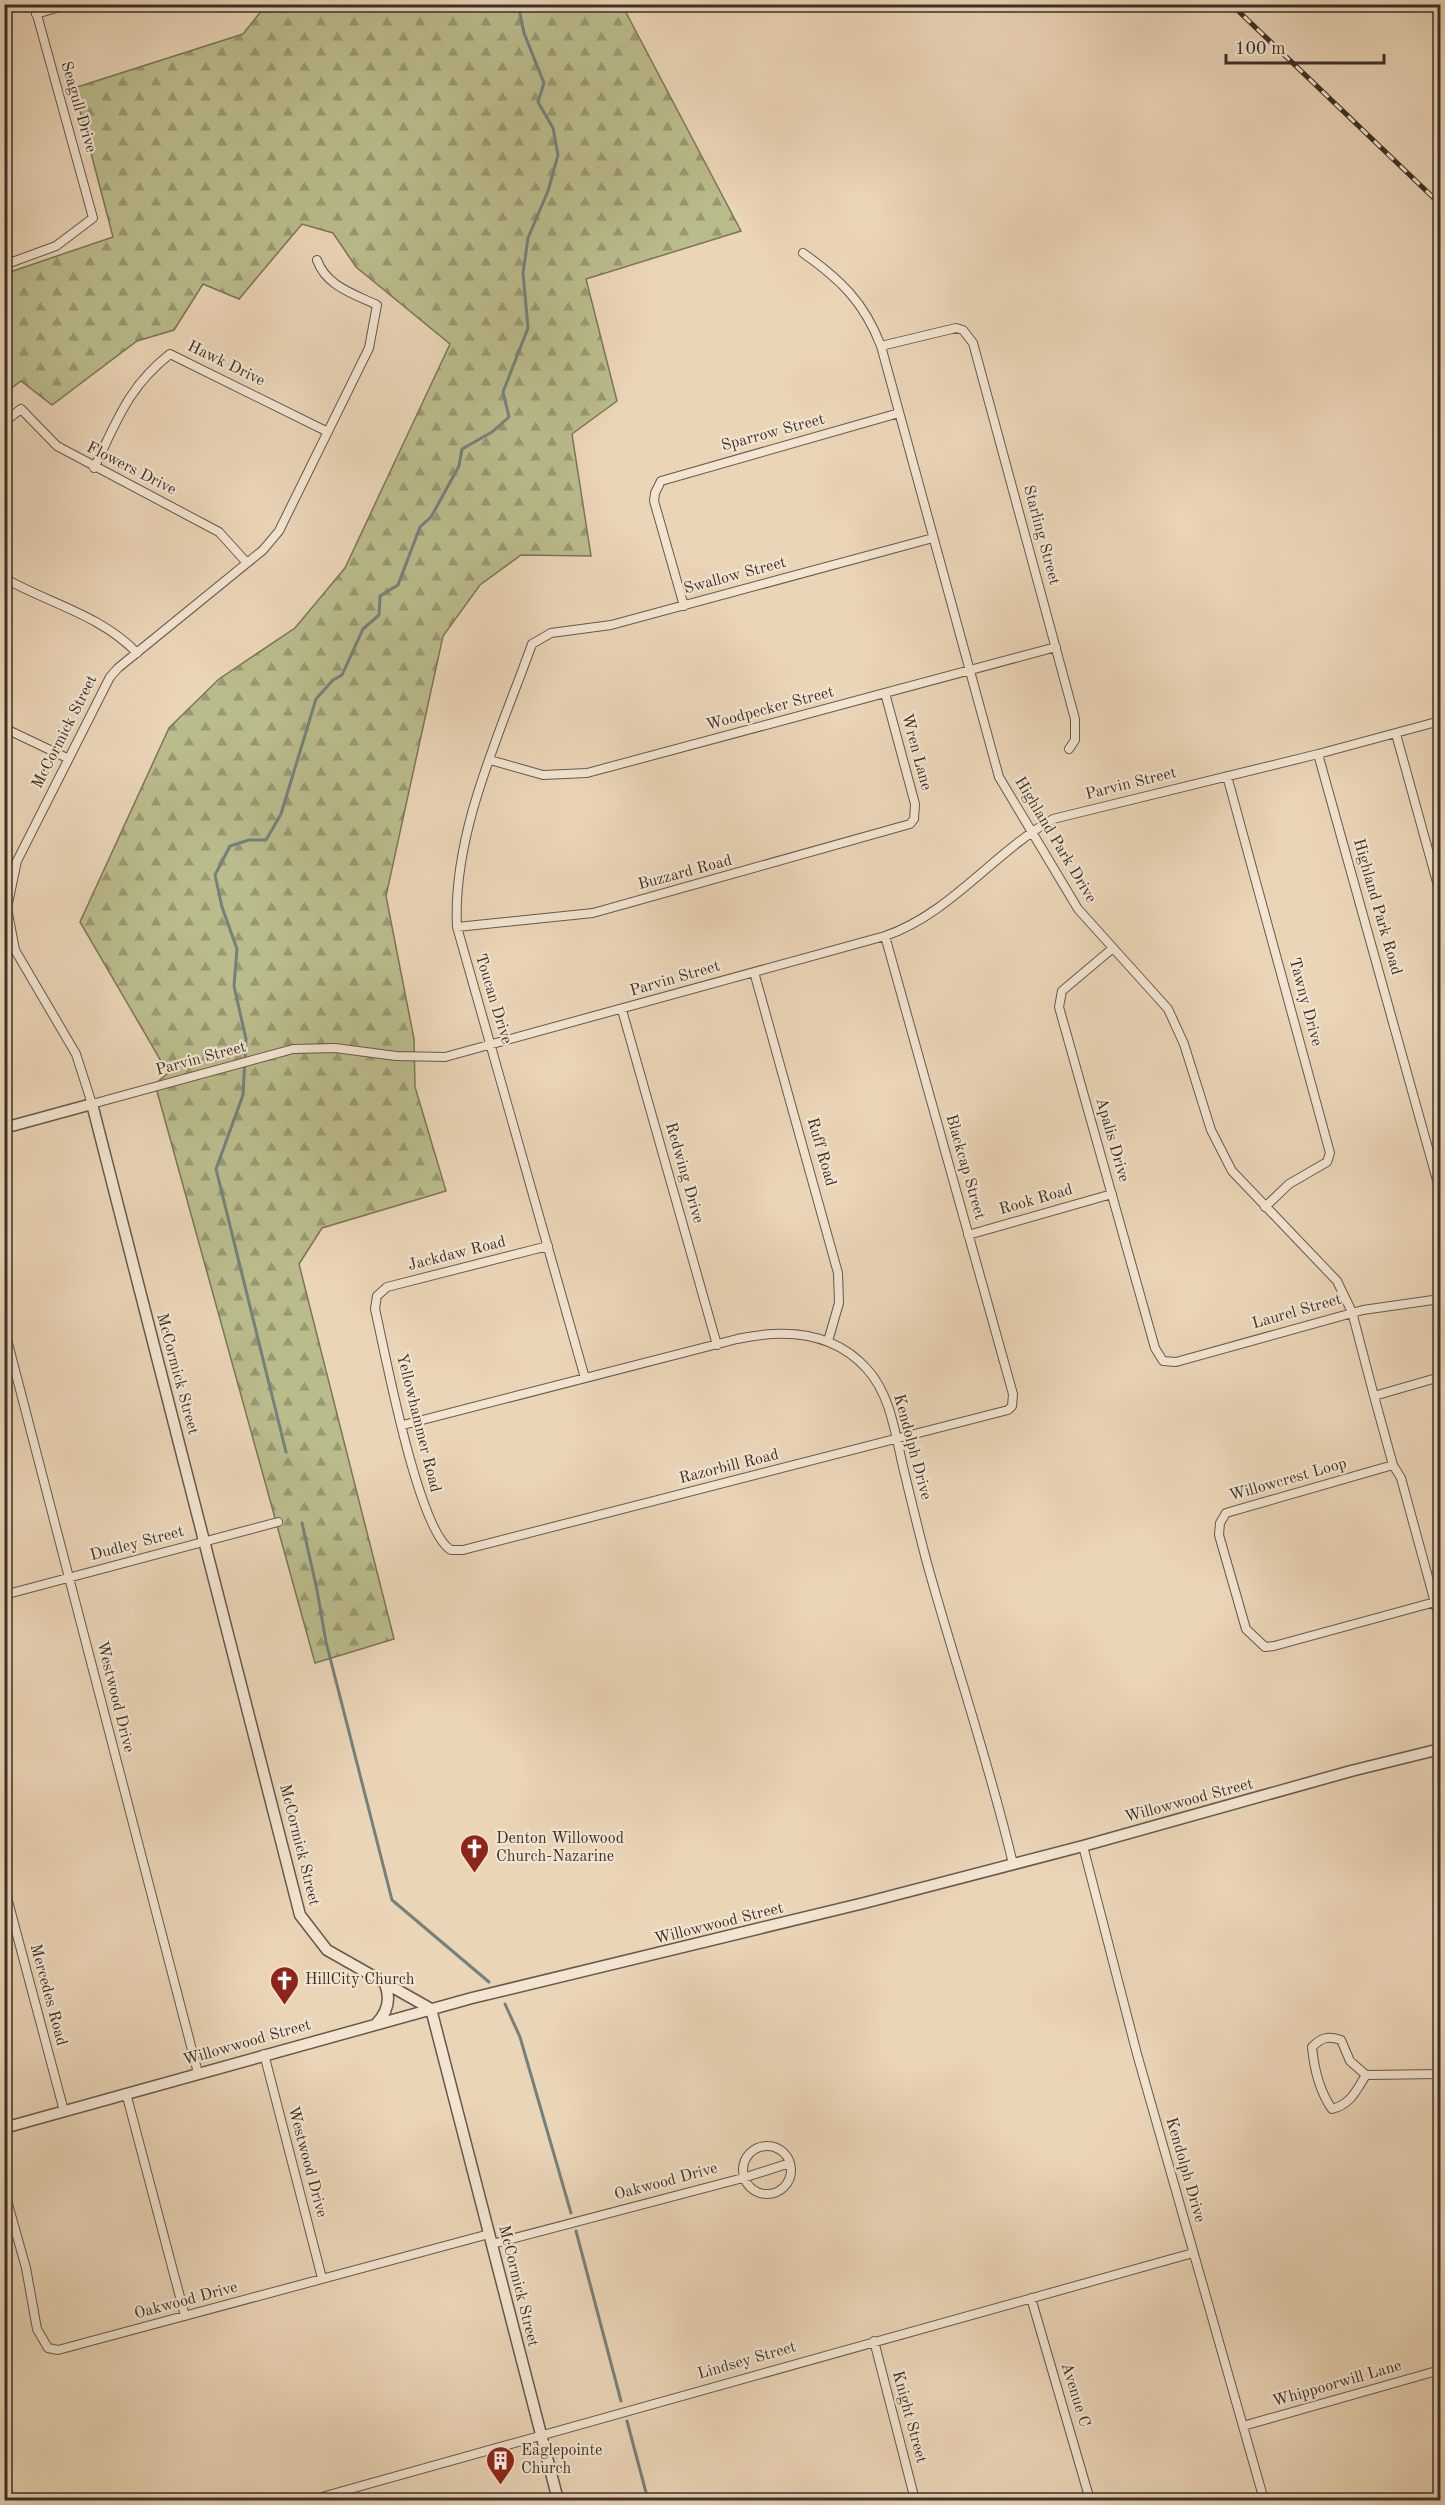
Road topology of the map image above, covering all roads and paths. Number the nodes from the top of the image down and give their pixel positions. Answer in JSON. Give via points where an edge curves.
{"nodes":[{"id":1,"x":70,"y":4,"type":"edge"},
{"id":2,"x":35,"y":9,"type":"edge"},
{"id":3,"x":803,"y":253,"type":"dead end"},
{"id":4,"x":317,"y":260,"type":"dead end"},
{"id":5,"x":4,"y":265,"type":"edge"},
{"id":6,"x":881,"y":346,"type":"junction"},
{"id":7,"x":899,"y":413,"type":"junction"},
{"id":8,"x":4,"y":422,"type":"edge"},
{"id":9,"x":328,"y":432,"type":"junction"},
{"id":10,"x":94,"y":468,"type":"junction"},
{"id":11,"x":933,"y":538,"type":"junction"},
{"id":12,"x":247,"y":562,"type":"junction"},
{"id":13,"x":4,"y":578,"type":"edge"},
{"id":14,"x":684,"y":606,"type":"junction"},
{"id":15,"x":543,"y":636,"type":"joint"},
{"id":16,"x":1056,"y":647,"type":"junction"},
{"id":17,"x":137,"y":653,"type":"junction"},
{"id":18,"x":969,"y":670,"type":"junction"},
{"id":19,"x":885,"y":693,"type":"junction"},
{"id":20,"x":1440,"y":721,"type":"edge"},
{"id":21,"x":4,"y":728,"type":"edge"},
{"id":22,"x":1396,"y":734,"type":"junction"},
{"id":23,"x":1069,"y":750,"type":"dead end"},
{"id":24,"x":1318,"y":753,"type":"junction"},
{"id":25,"x":67,"y":758,"type":"junction"},
{"id":26,"x":490,"y":760,"type":"junction"},
{"id":27,"x":1227,"y":776,"type":"junction"},
{"id":28,"x":914,"y":819,"type":"joint"},
{"id":29,"x":1031,"y":832,"type":"junction"},
{"id":30,"x":1440,"y":893,"type":"edge"},
{"id":31,"x":457,"y":927,"type":"junction"},
{"id":32,"x":885,"y":936,"type":"junction"},
{"id":33,"x":1113,"y":948,"type":"junction"},
{"id":34,"x":754,"y":972,"type":"junction"},
{"id":35,"x":622,"y":1010,"type":"junction"},
{"id":36,"x":492,"y":1046,"type":"junction"},
{"id":37,"x":92,"y":1104,"type":"junction"},
{"id":38,"x":4,"y":1128,"type":"edge"},
{"id":39,"x":1440,"y":1191,"type":"edge"},
{"id":40,"x":1112,"y":1194,"type":"junction"},
{"id":41,"x":1265,"y":1207,"type":"junction"},
{"id":42,"x":968,"y":1235,"type":"junction"},
{"id":43,"x":548,"y":1246,"type":"junction"},
{"id":44,"x":377,"y":1296,"type":"joint"},
{"id":45,"x":1440,"y":1299,"type":"edge"},
{"id":46,"x":1352,"y":1312,"type":"junction"},
{"id":47,"x":4,"y":1328,"type":"edge"},
{"id":48,"x":828,"y":1341,"type":"junction"},
{"id":49,"x":717,"y":1345,"type":"junction"},
{"id":50,"x":1163,"y":1360,"type":"joint"},
{"id":51,"x":1440,"y":1377,"type":"edge"},
{"id":52,"x":585,"y":1378,"type":"junction"},
{"id":53,"x":1374,"y":1396,"type":"junction"},
{"id":54,"x":1012,"y":1406,"type":"joint"},
{"id":55,"x":403,"y":1425,"type":"junction"},
{"id":56,"x":896,"y":1440,"type":"junction"},
{"id":57,"x":1393,"y":1465,"type":"junction"},
{"id":58,"x":278,"y":1522,"type":"dead end"},
{"id":59,"x":206,"y":1542,"type":"junction"},
{"id":60,"x":451,"y":1550,"type":"joint"},
{"id":61,"x":71,"y":1577,"type":"junction"},
{"id":62,"x":4,"y":1595,"type":"edge"},
{"id":63,"x":1435,"y":1602,"type":"junction"},
{"id":64,"x":1440,"y":1621,"type":"edge"},
{"id":65,"x":1440,"y":1749,"type":"edge"},
{"id":66,"x":1083,"y":1846,"type":"junction"},
{"id":67,"x":1013,"y":1864,"type":"junction"},
{"id":68,"x":4,"y":1886,"type":"edge"},
{"id":69,"x":385,"y":1984,"type":"junction"},
{"id":70,"x":431,"y":2009,"type":"junction"},
{"id":71,"x":376,"y":2024,"type":"junction"},
{"id":72,"x":264,"y":2054,"type":"junction"},
{"id":73,"x":198,"y":2073,"type":"junction"},
{"id":74,"x":1440,"y":2074,"type":"edge"},
{"id":75,"x":1366,"y":2075,"type":"junction"},
{"id":76,"x":126,"y":2093,"type":"junction"},
{"id":77,"x":64,"y":2111,"type":"junction"},
{"id":78,"x":4,"y":2128,"type":"edge"},
{"id":79,"x":790,"y":2163,"type":"junction"},
{"id":80,"x":743,"y":2178,"type":"junction"},
{"id":81,"x":4,"y":2190,"type":"edge"},
{"id":82,"x":491,"y":2239,"type":"junction"},
{"id":83,"x":1193,"y":2253,"type":"junction"},
{"id":84,"x":322,"y":2278,"type":"junction"},
{"id":85,"x":1031,"y":2298,"type":"junction"},
{"id":86,"x":185,"y":2316,"type":"junction"},
{"id":87,"x":874,"y":2341,"type":"junction"},
{"id":88,"x":1440,"y":2370,"type":"edge"},
{"id":89,"x":1243,"y":2426,"type":"junction"},
{"id":90,"x":541,"y":2435,"type":"junction"},
{"id":91,"x":1440,"y":2491,"type":"edge"},
{"id":92,"x":310,"y":2500,"type":"edge"},
{"id":93,"x":558,"y":2500,"type":"edge"},
{"id":94,"x":915,"y":2500,"type":"edge"},
{"id":95,"x":1090,"y":2500,"type":"edge"},
{"id":96,"x":1264,"y":2500,"type":"edge"},
{"id":97,"x":1432,"y":2500,"type":"edge"}],
"edges":[{"from":1,"to":2,"type":"street"},
{"from":2,"to":5,"type":"street","name":"Seagull Drive","via":[[93,218],[56,246]]},
{"from":3,"to":6,"type":"street","name":"Highland Park Drive","via":[[849,290],[863,307]]},
{"from":4,"to":9,"type":"street","name":"McCormick Street","via":[[332,282],[377,305],[369,348]]},
{"from":6,"to":7,"type":"street","name":"Highland Park Drive"},
{"from":6,"to":16,"type":"street","name":"Starling Street","via":[[946,329],[963,330],[974,344]]},
{"from":7,"to":11,"type":"street","name":"Highland Park Drive"},
{"from":7,"to":14,"type":"street","name":"Sparrow Street","via":[[669,477],[657,486],[654,501]]},
{"from":8,"to":10,"type":"street","name":"Flowers Drive","via":[[21,409],[57,446]]},
{"from":9,"to":10,"type":"street","name":"Hawk Drive","via":[[170,354],[148,371],[129,396]]},
{"from":9,"to":12,"type":"street","name":"McCormick Street","via":[[279,531]]},
{"from":10,"to":12,"type":"street","name":"Flowers Drive","via":[[219,532]]},
{"from":11,"to":14,"type":"street","name":"Swallow Street"},
{"from":11,"to":18,"type":"street","name":"Highland Park Drive"},
{"from":12,"to":17,"type":"street","name":"McCormick Street"},
{"from":13,"to":17,"type":"street","via":[[106,627]]},
{"from":14,"to":15,"type":"street","name":"Swallow Street","via":[[611,625]]},
{"from":15,"to":26,"type":"street","name":"Toucan Drive","via":[[532,644]]},
{"from":16,"to":18,"type":"street","name":"Woodpecker Street"},
{"from":16,"to":23,"type":"street","name":"Starling Street","via":[[1075,719],[1075,740]]},
{"from":17,"to":25,"type":"street","name":"McCormick Street","via":[[118,668],[103,688]]},
{"from":18,"to":19,"type":"street","name":"Woodpecker Street"},
{"from":18,"to":29,"type":"street","name":"Highland Park Drive","via":[[999,777]]},
{"from":19,"to":26,"type":"street","name":"Woodpecker Street","via":[[587,773],[543,775]]},
{"from":19,"to":28,"type":"street","name":"Wren Lane","via":[[915,804]]},
{"from":20,"to":22,"type":"street"},
{"from":21,"to":25,"type":"street"},
{"from":22,"to":24,"type":"street"},
{"from":22,"to":30,"type":"street"},
{"from":24,"to":27,"type":"street","name":"Parvin Street"},
{"from":24,"to":39,"type":"street","name":"Highland Park Road"},
{"from":25,"to":37,"type":"street","name":"McCormick Street","via":[[17,861],[7,908],[15,950],[76,1054]]},
{"from":26,"to":31,"type":"street","name":"Toucan Drive","via":[[460,872]]},
{"from":27,"to":29,"type":"street","name":"Parvin Street","via":[[1074,813]]},
{"from":27,"to":41,"type":"street","name":"Tawny Drive","via":[[1330,1153],[1327,1162],[1289,1184]]},
{"from":28,"to":31,"type":"street","name":"Buzzard Road","via":[[903,828],[602,911]]},
{"from":29,"to":32,"type":"street","name":"Parvin Street","via":[[925,917]]},
{"from":29,"to":33,"type":"street","name":"Highland Park Drive","via":[[1078,909]]},
{"from":31,"to":36,"type":"street","name":"Toucan Drive"},
{"from":32,"to":34,"type":"street","name":"Parvin Street"},
{"from":32,"to":42,"type":"street","name":"Blackcap Street"},
{"from":33,"to":40,"type":"street","name":"Apalis Drive","via":[[1066,987],[1058,1000]]},
{"from":33,"to":41,"type":"street","name":"Highland Park Drive","via":[[1168,1009],[1221,1152]]},
{"from":34,"to":35,"type":"street","name":"Parvin Street"},
{"from":34,"to":48,"type":"street","name":"Ruff Road","via":[[838,1273],[839,1303]]},
{"from":35,"to":36,"type":"street","name":"Parvin Street"},
{"from":35,"to":49,"type":"street","name":"Redwing Drive"},
{"from":36,"to":37,"type":"street","name":"Parvin Street","via":[[445,1057],[334,1048],[293,1049]]},
{"from":36,"to":43,"type":"street","name":"Toucan Drive"},
{"from":37,"to":38,"type":"street","name":"Parvin Street"},
{"from":37,"to":59,"type":"street","name":"McCormick Street"},
{"from":40,"to":42,"type":"street","name":"Rook Road"},
{"from":40,"to":50,"type":"street","name":"Apalis Drive","via":[[1155,1348]]},
{"from":41,"to":46,"type":"street","name":"Highland Park Drive","via":[[1325,1266],[1345,1294]]},
{"from":42,"to":54,"type":"street","name":"Blackcap Street","via":[[1013,1394]]},
{"from":43,"to":44,"type":"street","name":"Jackdaw Road","via":[[387,1287]]},
{"from":43,"to":52,"type":"street","name":"Toucan Drive"},
{"from":44,"to":55,"type":"street","name":"Yellowhammer Road","via":[[375,1309]]},
{"from":45,"to":46,"type":"street","name":"Laurel Street"},
{"from":46,"to":50,"type":"street","name":"Laurel Street","via":[[1176,1362]]},
{"from":46,"to":53,"type":"street","name":"Highland Park Drive"},
{"from":47,"to":61,"type":"street","name":"Westwood Drive"},
{"from":48,"to":49,"type":"street","name":"Kendolph Drive","via":[[786,1333]]},
{"from":48,"to":56,"type":"street","name":"Kendolph Drive","via":[[858,1359],[877,1381]]},
{"from":49,"to":52,"type":"street","name":"Kendolph Drive"},
{"from":51,"to":53,"type":"street"},
{"from":52,"to":55,"type":"street","name":"Kendolph Drive"},
{"from":53,"to":57,"type":"street"},
{"from":54,"to":56,"type":"street","name":"Razorbill Road","via":[[1002,1413]]},
{"from":55,"to":60,"type":"street","name":"Yellowhammer Road","via":[[424,1506],[441,1542]]},
{"from":56,"to":60,"type":"street","name":"Razorbill Road"},
{"from":56,"to":67,"type":"street","name":"Kendolph Drive"},
{"from":57,"to":63,"type":"street","via":[[1401,1478]]},
{"from":57,"to":63,"type":"street","name":"Willowcrest Loop","via":[[1226,1513],[1219,1535],[1246,1629],[1265,1647],[1274,1646]]},
{"from":58,"to":59,"type":"street","name":"Dudley Street"},
{"from":59,"to":61,"type":"street","name":"Dudley Street"},
{"from":59,"to":69,"type":"street","name":"McCormick Street","via":[[300,1915],[327,1950]]},
{"from":61,"to":62,"type":"street","name":"Dudley Street"},
{"from":61,"to":73,"type":"street","name":"Westwood Drive","via":[[84,1641]]},
{"from":63,"to":64,"type":"street"},
{"from":65,"to":66,"type":"street","name":"Willowwood Street"},
{"from":66,"to":67,"type":"street","name":"Willowwood Street"},
{"from":66,"to":83,"type":"street","name":"Kendolph Drive"},
{"from":67,"to":70,"type":"street","name":"Willowwood Street"},
{"from":68,"to":77,"type":"street","name":"Mercedes Road"},
{"from":69,"to":70,"type":"street","name":"McCormick Street"},
{"from":69,"to":71,"type":"street","via":[[388,2007]]},
{"from":70,"to":71,"type":"street","name":"Willowwood Street"},
{"from":70,"to":82,"type":"street","name":"McCormick Street"},
{"from":71,"to":72,"type":"street","name":"Willowwood Street"},
{"from":72,"to":73,"type":"street","name":"Willowwood Street"},
{"from":72,"to":84,"type":"street","name":"Westwood Drive"},
{"from":73,"to":76,"type":"street","name":"Willowwood Street"},
{"from":74,"to":75,"type":"street"},
{"from":75,"to":75,"type":"street","via":[[1352,2099],[1345,2106],[1332,2109],[1325,2099],[1312,2047],[1330,2036],[1341,2040],[1350,2061]]},
{"from":76,"to":77,"type":"street","name":"Willowwood Street"},
{"from":76,"to":86,"type":"street"},
{"from":77,"to":78,"type":"street","name":"Willowwood Street"},
{"from":79,"to":80,"type":"street","name":"Oakwood Drive"},
{"from":79,"to":80,"type":"street","name":"Oakwood Drive","via":[[786,2185],[772,2194],[755,2192]]},
{"from":79,"to":80,"type":"street","name":"Oakwood Drive","via":[[773,2147],[758,2148],[746,2157]]},
{"from":80,"to":82,"type":"street","name":"Oakwood Drive"},
{"from":81,"to":86,"type":"street","name":"Oakwood Drive","via":[[26,2268],[37,2329],[48,2348],[58,2350]]},
{"from":82,"to":84,"type":"street","name":"Oakwood Drive"},
{"from":82,"to":90,"type":"street","name":"McCormick Street"},
{"from":83,"to":85,"type":"street","name":"Lindsey Street"},
{"from":83,"to":89,"type":"street","name":"Kendolph Drive"},
{"from":84,"to":86,"type":"street","name":"Oakwood Drive"},
{"from":85,"to":87,"type":"street","name":"Lindsey Street"},
{"from":85,"to":95,"type":"street","name":"Avenue C"},
{"from":87,"to":90,"type":"street","name":"Lindsey Street"},
{"from":87,"to":94,"type":"street","name":"Knight Street"},
{"from":88,"to":89,"type":"street","name":"Whippoorwill Lane"},
{"from":89,"to":96,"type":"street","name":"Kendolph Drive"},
{"from":90,"to":92,"type":"street","name":"Lindsey Street"},
{"from":90,"to":93,"type":"street","name":"McCormick Street"},
{"from":91,"to":97,"type":"street"}]}
